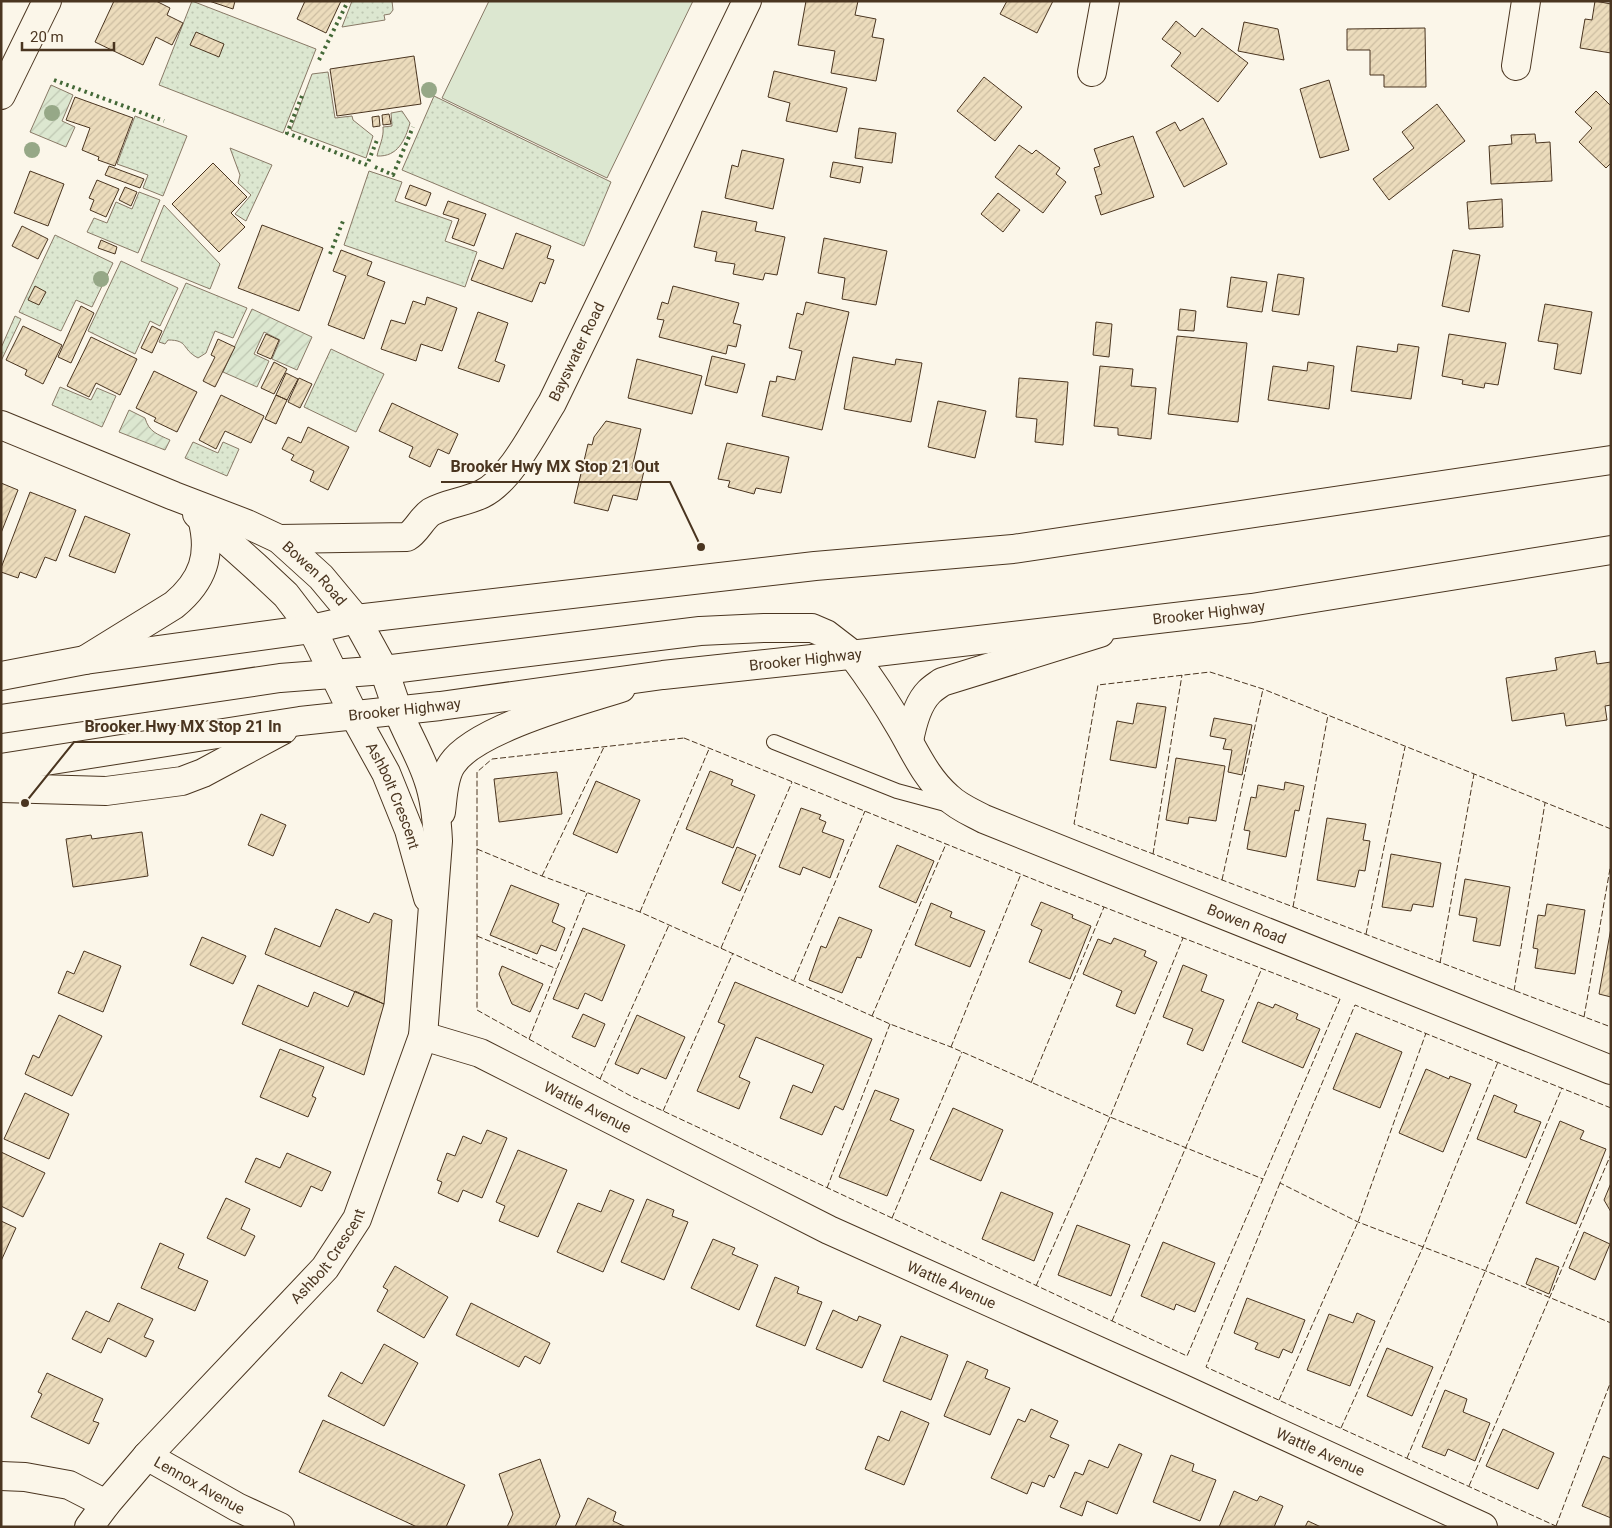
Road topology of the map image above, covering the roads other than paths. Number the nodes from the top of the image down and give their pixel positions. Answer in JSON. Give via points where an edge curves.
{"nodes":[{"id":1,"x":47,"y":1,"type":"edge"},
{"id":2,"x":747,"y":1,"type":"edge"},
{"id":3,"x":1104,"y":1,"type":"edge"},
{"id":4,"x":1526,"y":1,"type":"edge"},
{"id":5,"x":1516,"y":66,"type":"dead end"},
{"id":6,"x":1092,"y":72,"type":"dead end"},
{"id":7,"x":1,"y":95,"type":"edge"},
{"id":8,"x":1,"y":425,"type":"edge"},
{"id":9,"x":1611,"y":460,"type":"edge"},
{"id":10,"x":174,"y":496,"type":"junction"},
{"id":11,"x":202,"y":518,"type":"junction"},
{"id":12,"x":279,"y":539,"type":"junction"},
{"id":13,"x":1611,"y":550,"type":"edge"},
{"id":14,"x":356,"y":619,"type":"junction"},
{"id":15,"x":1137,"y":621,"type":"junction"},
{"id":16,"x":312,"y":629,"type":"junction"},
{"id":17,"x":852,"y":654,"type":"junction"},
{"id":18,"x":85,"y":660,"type":"junction"},
{"id":19,"x":384,"y":670,"type":"junction"},
{"id":20,"x":334,"y":674,"type":"junction"},
{"id":21,"x":663,"y":674,"type":"junction"},
{"id":22,"x":1,"y":676,"type":"edge"},
{"id":23,"x":398,"y":711,"type":"junction"},
{"id":24,"x":354,"y":715,"type":"junction"},
{"id":25,"x":1,"y":719,"type":"edge"},
{"id":26,"x":300,"y":720,"type":"junction"},
{"id":27,"x":909,"y":741,"type":"junction"},
{"id":28,"x":774,"y":742,"type":"dead end"},
{"id":29,"x":1,"y":768,"type":"edge"},
{"id":30,"x":1,"y":788,"type":"edge"},
{"id":31,"x":962,"y":808,"type":"junction"},
{"id":32,"x":438,"y":841,"type":"junction"},
{"id":33,"x":433,"y":916,"type":"junction"},
{"id":34,"x":423,"y":1036,"type":"junction"},
{"id":35,"x":1611,"y":1070,"type":"edge"},
{"id":36,"x":147,"y":1456,"type":"junction"},
{"id":37,"x":1,"y":1476,"type":"edge"},
{"id":38,"x":106,"y":1504,"type":"junction"},
{"id":39,"x":89,"y":1527,"type":"edge"},
{"id":40,"x":280,"y":1527,"type":"edge"},
{"id":41,"x":1483,"y":1527,"type":"edge"}],
"edges":[{"from":1,"to":7,"type":"main road"},
{"from":2,"to":12,"type":"main road","name":"Bayswater Road","via":[[552,403],[509,470],[488,491],[432,512],[407,537]]},
{"from":3,"to":6,"type":"main road"},
{"from":4,"to":5,"type":"main road"},
{"from":8,"to":10,"type":"main road","name":"Bowen Road"},
{"from":9,"to":14,"type":"main road","via":[[1014,549],[805,567]]},
{"from":10,"to":11,"type":"main road","name":"Bowen Road"},
{"from":10,"to":12,"type":"main road","name":"Bowen Road"},
{"from":11,"to":16,"type":"main road","name":"Bowen Road","via":[[286,595]]},
{"from":11,"to":18,"type":"main road","via":[[207,543],[204,563],[184,596]]},
{"from":12,"to":14,"type":"main road","name":"Bowen Road","via":[[321,577]]},
{"from":13,"to":15,"type":"main road","name":"Brooker Highway","via":[[1252,608]]},
{"from":14,"to":16,"type":"main road"},
{"from":14,"to":19,"type":"main road","name":"Bowen Road"},
{"from":15,"to":17,"type":"main road","name":"Brooker Highway"},
{"from":15,"to":27,"type":"main road","via":[[942,682],[928,693],[919,709]]},
{"from":16,"to":18,"type":"main road"},
{"from":16,"to":20,"type":"main road","name":"Ashbolt Crescent"},
{"from":17,"to":19,"type":"main road","name":"Bowen Road","via":[[819,630],[764,628],[700,631]]},
{"from":17,"to":21,"type":"main road","name":"Brooker Highway"},
{"from":17,"to":27,"type":"main road","name":"Bowen Road"},
{"from":18,"to":22,"type":"main road"},
{"from":19,"to":20,"type":"main road","name":"Bowen Road"},
{"from":19,"to":23,"type":"main road","name":"Bowen Road"},
{"from":20,"to":24,"type":"main road","name":"Ashbolt Crescent"},
{"from":20,"to":25,"type":"main road","name":"Bowen Road","via":[[280,678]]},
{"from":21,"to":23,"type":"main road","name":"Brooker Highway"},
{"from":21,"to":32,"type":"main road","via":[[550,711],[476,743],[458,757],[448,771]]},
{"from":23,"to":24,"type":"main road","name":"Brooker Highway"},
{"from":23,"to":32,"type":"main road","name":"Ashbolt Crescent","via":[[429,780]]},
{"from":24,"to":26,"type":"main road","name":"Brooker Highway"},
{"from":24,"to":33,"type":"main road","name":"Ashbolt Crescent","via":[[386,773],[408,830]]},
{"from":26,"to":29,"type":"main road","name":"Brooker Highway"},
{"from":26,"to":30,"type":"main road","via":[[203,773],[182,780],[106,791]]},
{"from":27,"to":31,"type":"main road","name":"Bowen Road","via":[[937,787]]},
{"from":28,"to":31,"type":"lane","via":[[897,791]]},
{"from":31,"to":35,"type":"main road","name":"Bowen Road"},
{"from":32,"to":33,"type":"main road","name":"Ashbolt Crescent"},
{"from":33,"to":34,"type":"main road","name":"Ashbolt Crescent"},
{"from":34,"to":36,"type":"main road","name":"Ashbolt Crescent","via":[[357,1219],[325,1268]]},
{"from":34,"to":41,"type":"main road","name":"Wattle Avenue","via":[[480,1053],[829,1230]]},
{"from":36,"to":38,"type":"main road","name":"Ashbolt Crescent"},
{"from":36,"to":40,"type":"main road","name":"Lennox Avenue","via":[[237,1507]]},
{"from":37,"to":38,"type":"main road","via":[[69,1485]]},
{"from":38,"to":39,"type":"main road","name":"Ashbolt Crescent"}]}
